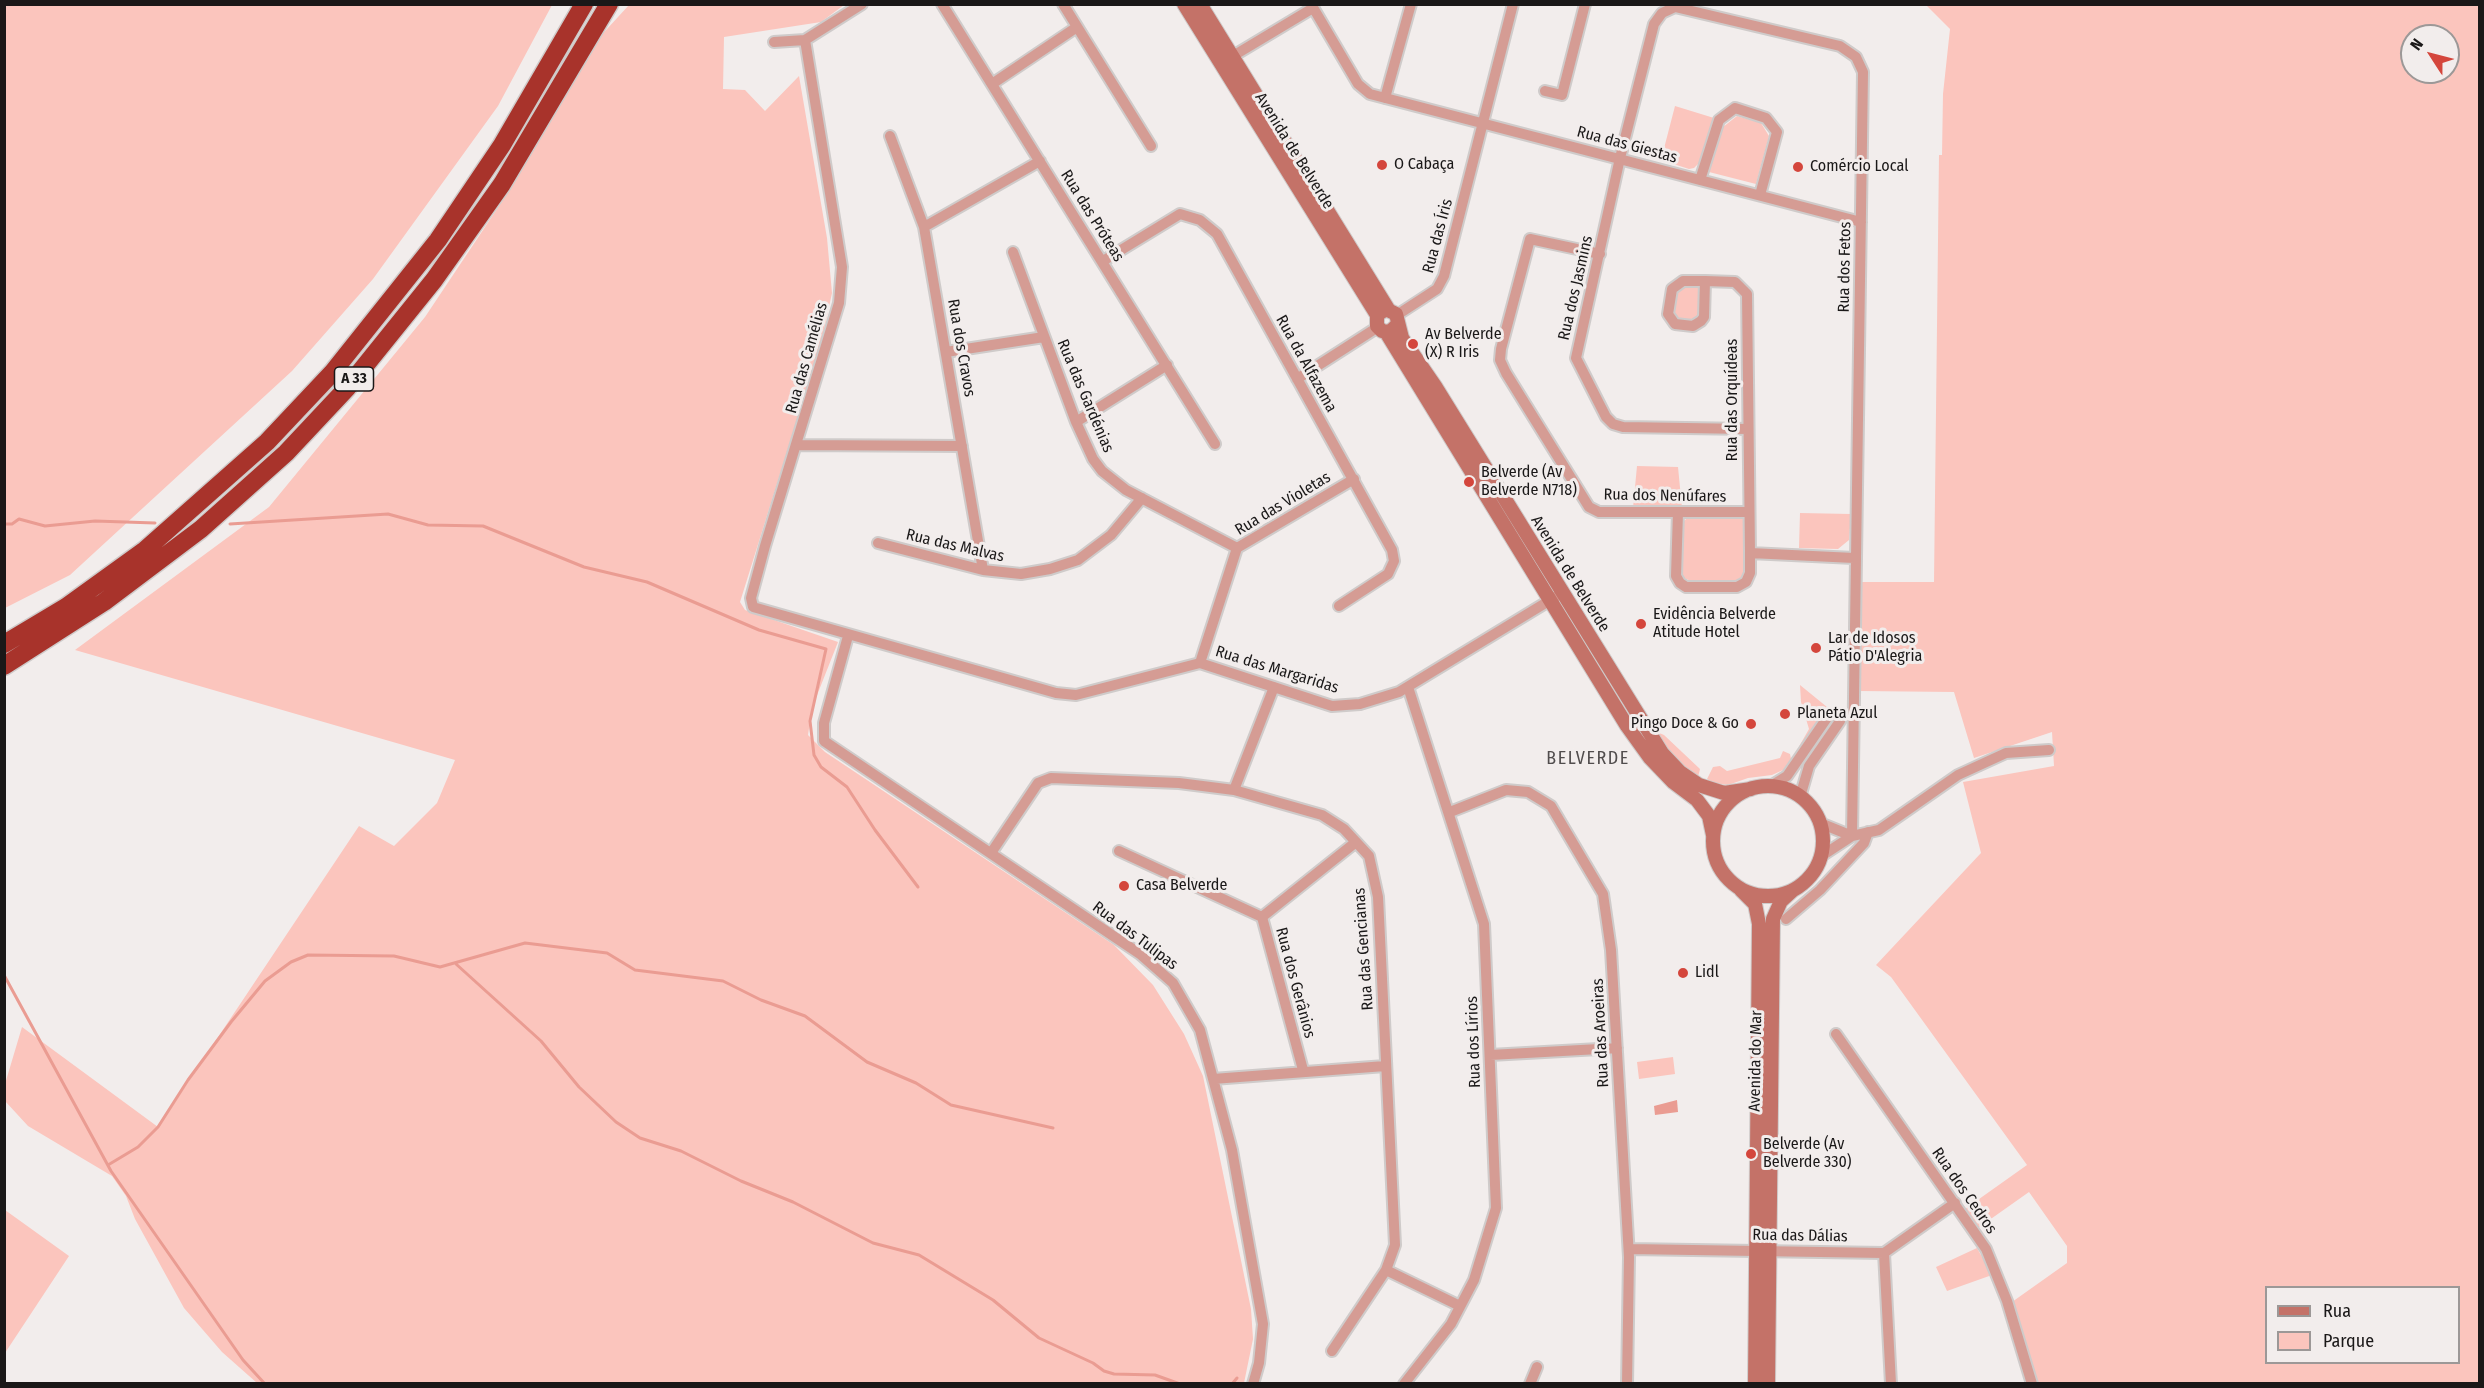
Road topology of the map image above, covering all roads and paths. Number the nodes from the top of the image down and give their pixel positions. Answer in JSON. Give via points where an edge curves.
{"nodes":[{"id":1,"x":584,"y":4,"type":"edge"},
{"id":2,"x":609,"y":4,"type":"edge"},
{"id":3,"x":862,"y":4,"type":"edge"},
{"id":4,"x":942,"y":4,"type":"edge"},
{"id":5,"x":1063,"y":4,"type":"edge"},
{"id":6,"x":1184,"y":4,"type":"edge"},
{"id":7,"x":1200,"y":4,"type":"edge"},
{"id":8,"x":1411,"y":4,"type":"edge"},
{"id":9,"x":1513,"y":4,"type":"edge"},
{"id":10,"x":1585,"y":4,"type":"edge"},
{"id":11,"x":1312,"y":6,"type":"edge"},
{"id":12,"x":1077,"y":27,"type":"junction"},
{"id":13,"x":805,"y":40,"type":"junction"},
{"id":14,"x":774,"y":42,"type":"dead end"},
{"id":15,"x":1226,"y":60,"type":"junction"},
{"id":16,"x":992,"y":84,"type":"junction"},
{"id":17,"x":1545,"y":91,"type":"dead end"},
{"id":18,"x":1385,"y":98,"type":"junction"},
{"id":19,"x":1483,"y":124,"type":"junction"},
{"id":20,"x":890,"y":136,"type":"dead end"},
{"id":21,"x":1151,"y":146,"type":"dead end"},
{"id":22,"x":1620,"y":159,"type":"junction"},
{"id":23,"x":1040,"y":161,"type":"junction"},
{"id":24,"x":1700,"y":180,"type":"junction"},
{"id":25,"x":1760,"y":195,"type":"junction"},
{"id":26,"x":1861,"y":222,"type":"junction"},
{"id":27,"x":924,"y":227,"type":"junction"},
{"id":28,"x":1013,"y":252,"type":"dead end"},
{"id":29,"x":1600,"y":254,"type":"junction"},
{"id":30,"x":1103,"y":261,"type":"junction"},
{"id":31,"x":1705,"y":281,"type":"junction"},
{"id":32,"x":1387,"y":321,"type":"junction"},
{"id":33,"x":1044,"y":337,"type":"junction"},
{"id":34,"x":946,"y":352,"type":"junction"},
{"id":35,"x":1167,"y":365,"type":"junction"},
{"id":36,"x":1297,"y":379,"type":"junction"},
{"id":37,"x":1076,"y":423,"type":"junction"},
{"id":38,"x":1748,"y":429,"type":"junction"},
{"id":39,"x":1215,"y":444,"type":"dead end"},
{"id":40,"x":797,"y":445,"type":"junction"},
{"id":41,"x":962,"y":446,"type":"junction"},
{"id":42,"x":1354,"y":480,"type":"junction"},
{"id":43,"x":1142,"y":498,"type":"junction"},
{"id":44,"x":1677,"y":512,"type":"junction"},
{"id":45,"x":1749,"y":512,"type":"junction"},
{"id":46,"x":878,"y":543,"type":"dead end"},
{"id":47,"x":1237,"y":548,"type":"junction"},
{"id":48,"x":1750,"y":553,"type":"junction"},
{"id":49,"x":1854,"y":558,"type":"junction"},
{"id":50,"x":983,"y":570,"type":"junction"},
{"id":51,"x":1563,"y":592,"type":"junction"},
{"id":52,"x":1549,"y":600,"type":"junction"},
{"id":53,"x":1339,"y":606,"type":"dead end"},
{"id":54,"x":753,"y":607,"type":"joint"},
{"id":55,"x":848,"y":636,"type":"junction"},
{"id":56,"x":4,"y":644,"type":"edge"},
{"id":57,"x":1200,"y":663,"type":"junction"},
{"id":58,"x":4,"y":666,"type":"edge"},
{"id":59,"x":1274,"y":687,"type":"junction"},
{"id":60,"x":1408,"y":687,"type":"junction"},
{"id":61,"x":1830,"y":715,"type":"dead end"},
{"id":62,"x":1840,"y":721,"type":"dead end"},
{"id":63,"x":2049,"y":750,"type":"dead end"},
{"id":64,"x":1771,"y":786,"type":"junction"},
{"id":65,"x":1751,"y":789,"type":"junction"},
{"id":66,"x":1234,"y":790,"type":"junction"},
{"id":67,"x":1800,"y":796,"type":"junction"},
{"id":68,"x":1450,"y":813,"type":"junction"},
{"id":69,"x":1820,"y":823,"type":"junction"},
{"id":70,"x":1868,"y":832,"type":"junction"},
{"id":71,"x":1713,"y":835,"type":"junction"},
{"id":72,"x":1852,"y":836,"type":"junction"},
{"id":73,"x":1356,"y":842,"type":"junction"},
{"id":74,"x":1119,"y":851,"type":"dead end"},
{"id":75,"x":992,"y":853,"type":"junction"},
{"id":76,"x":1820,"y":857,"type":"junction"},
{"id":77,"x":1741,"y":890,"type":"junction"},
{"id":78,"x":1793,"y":890,"type":"junction"},
{"id":79,"x":1262,"y":917,"type":"junction"},
{"id":80,"x":1786,"y":919,"type":"dead end"},
{"id":81,"x":1836,"y":1034,"type":"dead end"},
{"id":82,"x":1617,"y":1048,"type":"junction"},
{"id":83,"x":1490,"y":1055,"type":"junction"},
{"id":84,"x":1385,"y":1066,"type":"junction"},
{"id":85,"x":1303,"y":1070,"type":"junction"},
{"id":86,"x":1213,"y":1079,"type":"junction"},
{"id":87,"x":1955,"y":1203,"type":"junction"},
{"id":88,"x":1629,"y":1249,"type":"junction"},
{"id":89,"x":1763,"y":1250,"type":"junction"},
{"id":90,"x":1884,"y":1253,"type":"junction"},
{"id":91,"x":1386,"y":1270,"type":"junction"},
{"id":92,"x":1460,"y":1306,"type":"junction"},
{"id":93,"x":1332,"y":1351,"type":"dead end"},
{"id":94,"x":1537,"y":1367,"type":"dead end"},
{"id":95,"x":1253,"y":1383,"type":"edge"},
{"id":96,"x":1404,"y":1383,"type":"edge"},
{"id":97,"x":1530,"y":1383,"type":"edge"},
{"id":98,"x":1627,"y":1383,"type":"edge"},
{"id":99,"x":1755,"y":1383,"type":"edge"},
{"id":100,"x":1768,"y":1383,"type":"edge"},
{"id":101,"x":1891,"y":1383,"type":"edge"},
{"id":102,"x":2032,"y":1383,"type":"edge"}],
"edges":[{"from":1,"to":56,"type":"highway","number":"A 33","via":[[502,146],[438,240],[332,374],[267,442],[145,550],[66,607]]},
{"from":2,"to":58,"type":"highway","number":"A 33","via":[[502,184],[434,280],[348,388],[286,453],[201,529],[104,602]]},
{"from":3,"to":13,"type":"street"},
{"from":4,"to":16,"type":"street","name":"Rua das Próteas"},
{"from":5,"to":12,"type":"street"},
{"from":6,"to":15,"type":"main road","name":"Avenida de Belverde"},
{"from":7,"to":15,"type":"main road","name":"Avenida de Belverde"},
{"from":8,"to":18,"type":"street"},
{"from":9,"to":19,"type":"street","name":"Rua das Íris"},
{"from":10,"to":17,"type":"street","via":[[1562,94]]},
{"from":11,"to":15,"type":"street"},
{"from":11,"to":18,"type":"street","name":"Rua das Giestas","via":[[1358,84],[1367,93]]},
{"from":12,"to":16,"type":"street"},
{"from":12,"to":21,"type":"street"},
{"from":13,"to":14,"type":"street"},
{"from":13,"to":40,"type":"street","name":"Rua das Camélias","via":[[842,267],[840,303]]},
{"from":15,"to":32,"type":"main road","name":"Avenida de Belverde"},
{"from":16,"to":23,"type":"street","name":"Rua das Próteas"},
{"from":18,"to":19,"type":"street","name":"Rua das Giestas"},
{"from":19,"to":22,"type":"street","name":"Rua das Giestas"},
{"from":19,"to":32,"type":"street","name":"Rua das Íris","via":[[1441,283],[1427,297]]},
{"from":20,"to":27,"type":"street","name":"Rua dos Cravos"},
{"from":22,"to":24,"type":"street","name":"Rua das Giestas"},
{"from":22,"to":26,"type":"street","name":"Rua dos Fetos","via":[[1654,24],[1666,10],[1680,8],[1840,45],[1856,57],[1864,77]]},
{"from":22,"to":29,"type":"street","name":"Rua dos Jasmins"},
{"from":23,"to":27,"type":"street"},
{"from":23,"to":30,"type":"street","name":"Rua das Próteas"},
{"from":24,"to":25,"type":"street","name":"Rua das Giestas"},
{"from":24,"to":25,"type":"street","via":[[1719,120],[1735,108],[1766,118],[1777,132]]},
{"from":25,"to":26,"type":"street","name":"Rua das Giestas"},
{"from":26,"to":49,"type":"street","name":"Rua dos Fetos"},
{"from":27,"to":34,"type":"street","name":"Rua dos Cravos"},
{"from":28,"to":33,"type":"street","name":"Rua das Gardénias"},
{"from":29,"to":38,"type":"street","name":"Rua dos Jasmins","via":[[1576,358],[1606,417],[1623,427]]},
{"from":29,"to":44,"type":"street","name":"Rua dos Nenúfares","via":[[1530,239],[1500,360],[1589,507],[1599,512]]},
{"from":30,"to":35,"type":"street","name":"Rua das Próteas"},
{"from":30,"to":36,"type":"street","name":"Rua da Alfazema","via":[[1180,214],[1200,220],[1216,234]]},
{"from":31,"to":31,"type":"street","name":"Rua das Orquídeas","via":[[1683,281],[1673,286],[1668,314],[1673,323],[1693,326],[1703,319]]},
{"from":31,"to":38,"type":"street","name":"Rua das Orquídeas","via":[[1735,282],[1747,294]]},
{"from":32,"to":36,"type":"street","name":"Rua das Íris"},
{"from":32,"to":51,"type":"main road","name":"Avenida de Belverde","via":[[1435,386]]},
{"from":32,"to":52,"type":"main road","name":"Avenida de Belverde"},
{"from":33,"to":34,"type":"street"},
{"from":33,"to":37,"type":"street","name":"Rua das Gardénias"},
{"from":34,"to":41,"type":"street","name":"Rua dos Cravos"},
{"from":35,"to":37,"type":"street"},
{"from":35,"to":39,"type":"street","name":"Rua das Próteas"},
{"from":36,"to":42,"type":"street","name":"Rua da Alfazema"},
{"from":37,"to":43,"type":"street","name":"Rua das Gardénias","via":[[1102,471]]},
{"from":38,"to":45,"type":"street","name":"Rua das Orquídeas"},
{"from":40,"to":41,"type":"street"},
{"from":40,"to":54,"type":"street","name":"Rua das Camélias","via":[[762,556],[751,598]]},
{"from":41,"to":50,"type":"street","name":"Rua dos Cravos"},
{"from":42,"to":47,"type":"street","name":"Rua das Violetas"},
{"from":42,"to":53,"type":"street","name":"Rua da Alfazema","via":[[1392,550],[1394,561],[1382,579]]},
{"from":43,"to":47,"type":"street","name":"Rua das Gardénias"},
{"from":43,"to":50,"type":"street","name":"Rua das Malvas","via":[[1110,535],[1078,560],[1021,574]]},
{"from":44,"to":45,"type":"street","name":"Rua dos Nenúfares"},
{"from":44,"to":48,"type":"street","name":"Rua das Orquídeas","via":[[1676,576],[1683,585],[1742,585],[1749,578]]},
{"from":45,"to":48,"type":"street","name":"Rua das Orquídeas"},
{"from":46,"to":50,"type":"street","name":"Rua das Malvas"},
{"from":47,"to":57,"type":"street","name":"Rua das Violetas"},
{"from":48,"to":49,"type":"street"},
{"from":49,"to":72,"type":"street","name":"Rua dos Fetos"},
{"from":51,"to":52,"type":"street","name":"Rua das Margaridas"},
{"from":51,"to":65,"type":"main road","name":"Avenida de Belverde","via":[[1646,730],[1668,759],[1699,786],[1724,793]]},
{"from":52,"to":60,"type":"street","name":"Rua das Margaridas"},
{"from":52,"to":71,"type":"main road","name":"Avenida de Belverde","via":[[1650,758],[1710,816]]},
{"from":54,"to":55,"type":"street","name":"Rua das Margaridas"},
{"from":55,"to":57,"type":"street","name":"Rua das Margaridas","via":[[1002,680],[1076,695]]},
{"from":55,"to":75,"type":"street","name":"Rua das Tulipas","via":[[824,723],[824,741]]},
{"from":57,"to":59,"type":"street","name":"Rua das Margaridas"},
{"from":59,"to":60,"type":"street","name":"Rua das Margaridas","via":[[1332,706],[1360,704]]},
{"from":59,"to":66,"type":"street"},
{"from":60,"to":68,"type":"street","name":"Rua dos Lírios"},
{"from":61,"to":64,"type":"street","via":[[1787,776]]},
{"from":62,"to":67,"type":"street","via":[[1809,766]]},
{"from":63,"to":70,"type":"street","via":[[2006,753],[1958,776],[1880,830]]},
{"from":64,"to":65,"type":"main road"},
{"from":64,"to":67,"type":"main road"},
{"from":65,"to":71,"type":"main road","via":[[1725,806]]},
{"from":66,"to":73,"type":"street","name":"Rua das Gencianas","via":[[1322,815]]},
{"from":66,"to":75,"type":"street","name":"Rua das Gencianas","via":[[1179,783],[1051,778],[1038,783]]},
{"from":67,"to":69,"type":"main road"},
{"from":68,"to":82,"type":"street","name":"Rua das Aroeiras","via":[[1506,790],[1528,792],[1551,806],[1603,894]]},
{"from":68,"to":83,"type":"street","name":"Rua dos Lírios","via":[[1484,924]]},
{"from":69,"to":72,"type":"street"},
{"from":69,"to":76,"type":"main road"},
{"from":70,"to":72,"type":"street"},
{"from":70,"to":80,"type":"street","via":[[1864,843],[1820,890]]},
{"from":71,"to":77,"type":"main road","via":[[1719,867]]},
{"from":72,"to":76,"type":"street"},
{"from":73,"to":79,"type":"street"},
{"from":73,"to":84,"type":"street","name":"Rua das Gencianas","via":[[1369,856],[1378,897]]},
{"from":74,"to":79,"type":"street","name":"Rua dos Gerânios"},
{"from":75,"to":86,"type":"street","name":"Rua das Tulipas","via":[[1140,954],[1173,983],[1200,1030]]},
{"from":76,"to":78,"type":"main road","via":[[1805,881]]},
{"from":77,"to":78,"type":"main road","via":[[1767,896]]},
{"from":77,"to":89,"type":"main road","name":"Avenida do Mar","via":[[1755,904],[1759,924]]},
{"from":78,"to":89,"type":"main road","name":"Avenida do Mar","via":[[1781,901],[1773,919]]},
{"from":79,"to":85,"type":"street","name":"Rua dos Gerânios"},
{"from":81,"to":87,"type":"street","name":"Rua dos Cedros"},
{"from":82,"to":83,"type":"street"},
{"from":82,"to":88,"type":"street","name":"Rua das Aroeiras"},
{"from":83,"to":92,"type":"street","name":"Rua dos Lírios","via":[[1496,1208],[1474,1280]]},
{"from":84,"to":85,"type":"street"},
{"from":84,"to":91,"type":"street","name":"Rua das Gencianas","via":[[1395,1245]]},
{"from":85,"to":86,"type":"street"},
{"from":86,"to":95,"type":"street","name":"Rua das Tulipas","via":[[1232,1150],[1263,1324]]},
{"from":87,"to":90,"type":"street"},
{"from":87,"to":102,"type":"street","name":"Rua dos Cedros","via":[[1986,1249]]},
{"from":88,"to":89,"type":"street","name":"Rua das Dálias"},
{"from":88,"to":98,"type":"street","name":"Rua das Aroeiras"},
{"from":89,"to":90,"type":"street","name":"Rua das Dálias"},
{"from":89,"to":99,"type":"main road","name":"Avenida do Mar"},
{"from":89,"to":100,"type":"main road","name":"Avenida do Mar"},
{"from":90,"to":101,"type":"street"},
{"from":91,"to":92,"type":"street"},
{"from":91,"to":93,"type":"street","name":"Rua das Gencianas"},
{"from":92,"to":96,"type":"street","name":"Rua dos Lírios","via":[[1451,1324]]},
{"from":94,"to":97,"type":"street"}]}
